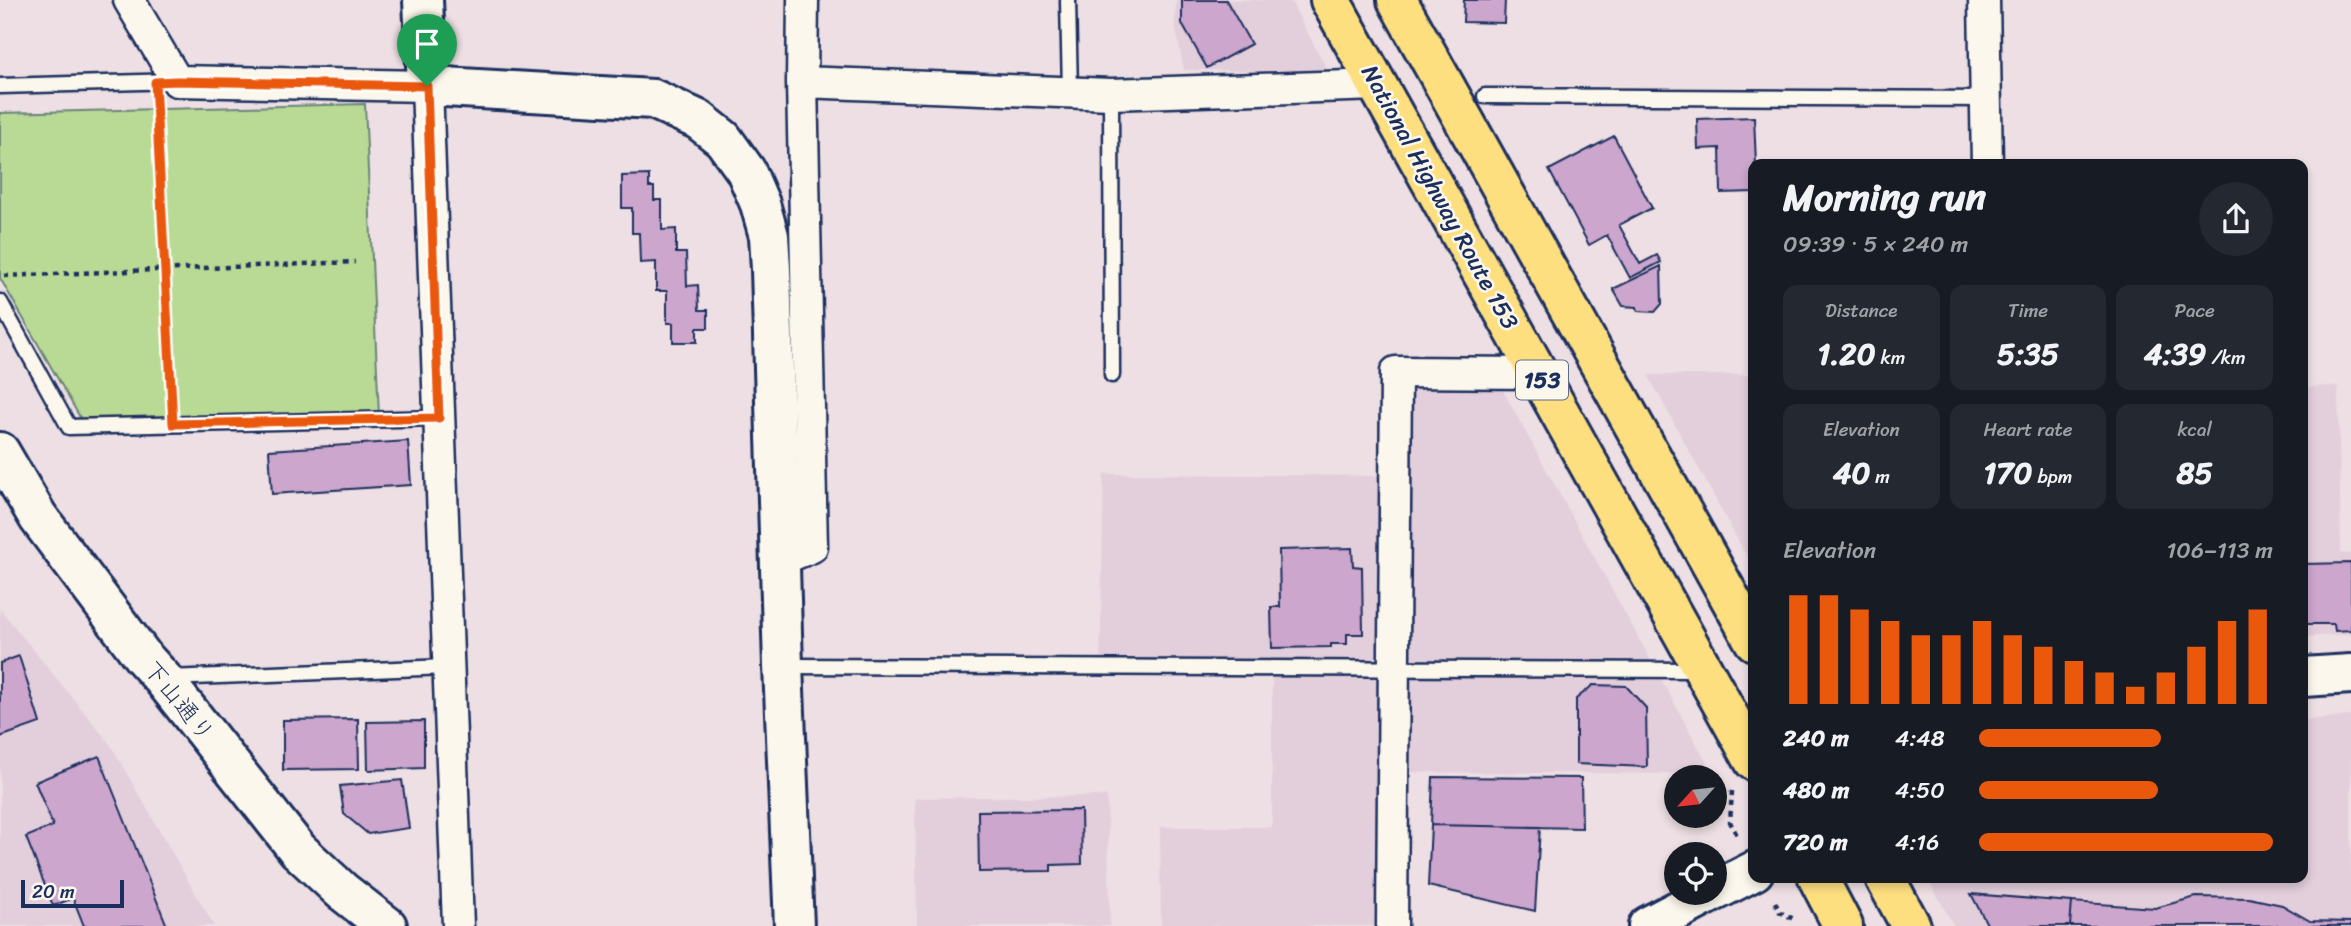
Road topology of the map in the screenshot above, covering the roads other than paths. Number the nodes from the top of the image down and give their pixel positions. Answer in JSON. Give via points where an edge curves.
{"nodes":[{"id":1,"x":129,"y":0,"type":"edge"},
{"id":2,"x":423,"y":0,"type":"edge"},
{"id":3,"x":803,"y":0,"type":"edge"},
{"id":4,"x":1068,"y":0,"type":"edge"},
{"id":5,"x":1330,"y":0,"type":"edge"},
{"id":6,"x":1397,"y":0,"type":"edge"},
{"id":7,"x":1984,"y":0,"type":"edge"},
{"id":8,"x":166,"y":82,"type":"junction"},
{"id":9,"x":802,"y":82,"type":"junction"},
{"id":10,"x":1378,"y":85,"type":"junction"},
{"id":11,"x":0,"y":86,"type":"edge"},
{"id":12,"x":427,"y":86,"type":"junction"},
{"id":13,"x":1070,"y":92,"type":"junction"},
{"id":14,"x":1111,"y":94,"type":"junction"},
{"id":15,"x":1485,"y":96,"type":"dead end"},
{"id":16,"x":1986,"y":99,"type":"junction"},
{"id":17,"x":1987,"y":159,"type":"edge"},
{"id":18,"x":0,"y":302,"type":"edge"},
{"id":19,"x":1538,"y":373,"type":"junction"},
{"id":20,"x":1112,"y":375,"type":"dead end"},
{"id":21,"x":439,"y":418,"type":"junction"},
{"id":22,"x":0,"y":452,"type":"edge"},
{"id":23,"x":780,"y":560,"type":"junction"},
{"id":24,"x":1748,"y":630,"type":"edge"},
{"id":25,"x":783,"y":666,"type":"junction"},
{"id":26,"x":447,"y":667,"type":"junction"},
{"id":27,"x":1395,"y":667,"type":"junction"},
{"id":28,"x":1703,"y":670,"type":"junction"},
{"id":29,"x":2351,"y":674,"type":"edge"},
{"id":30,"x":2308,"y":677,"type":"edge"},
{"id":31,"x":163,"y":679,"type":"junction"},
{"id":32,"x":1748,"y":750,"type":"edge"},
{"id":33,"x":1821,"y":883,"type":"edge"},
{"id":34,"x":1888,"y":883,"type":"edge"},
{"id":35,"x":1763,"y":885,"type":"edge"},
{"id":36,"x":1727,"y":890,"type":"edge"},
{"id":37,"x":1689,"y":905,"type":"edge"},
{"id":38,"x":387,"y":926,"type":"edge"},
{"id":39,"x":458,"y":926,"type":"edge"},
{"id":40,"x":794,"y":926,"type":"edge"},
{"id":41,"x":1392,"y":926,"type":"edge"},
{"id":42,"x":1648,"y":926,"type":"edge"},
{"id":43,"x":1843,"y":926,"type":"edge"},
{"id":44,"x":1911,"y":926,"type":"edge"}],
"edges":[{"from":1,"to":8,"type":"street"},
{"from":2,"to":12,"type":"street"},
{"from":3,"to":9,"type":"street"},
{"from":4,"to":13,"type":"lane"},
{"from":5,"to":10,"type":"highway","name":"National Highway Route 153","number":"153"},
{"from":6,"to":24,"type":"highway","number":"153"},
{"from":7,"to":16,"type":"street"},
{"from":8,"to":11,"type":"lane"},
{"from":8,"to":12,"type":"street"},
{"from":9,"to":13,"type":"street"},
{"from":9,"to":23,"type":"street","via":[[812,547]]},
{"from":10,"to":14,"type":"street"},
{"from":10,"to":19,"type":"highway","name":"National Highway Route 153","number":"153"},
{"from":12,"to":21,"type":"street"},
{"from":12,"to":23,"type":"street","via":[[653,99],[699,120],[723,139],[746,171],[769,236]]},
{"from":13,"to":14,"type":"street"},
{"from":14,"to":20,"type":"lane"},
{"from":15,"to":16,"type":"lane"},
{"from":16,"to":17,"type":"street"},
{"from":18,"to":21,"type":"lane","via":[[69,427]]},
{"from":19,"to":27,"type":"street","via":[[1396,372]]},
{"from":19,"to":28,"type":"highway","name":"National Highway Route 153","number":"153"},
{"from":21,"to":26,"type":"street"},
{"from":22,"to":31,"type":"street","name":"下山通り","via":[[38,517]]},
{"from":23,"to":25,"type":"street"},
{"from":25,"to":27,"type":"lane"},
{"from":25,"to":40,"type":"street"},
{"from":26,"to":31,"type":"lane"},
{"from":26,"to":39,"type":"street"},
{"from":27,"to":28,"type":"lane"},
{"from":27,"to":41,"type":"street"},
{"from":28,"to":32,"type":"highway","name":"National Highway Route 153","number":"153"},
{"from":29,"to":30,"type":"street"},
{"from":31,"to":38,"type":"street","name":"下山通り","via":[[298,850]]},
{"from":33,"to":43,"type":"highway"},
{"from":34,"to":44,"type":"highway"},
{"from":35,"to":36,"type":"street"},
{"from":37,"to":42,"type":"street"}]}
